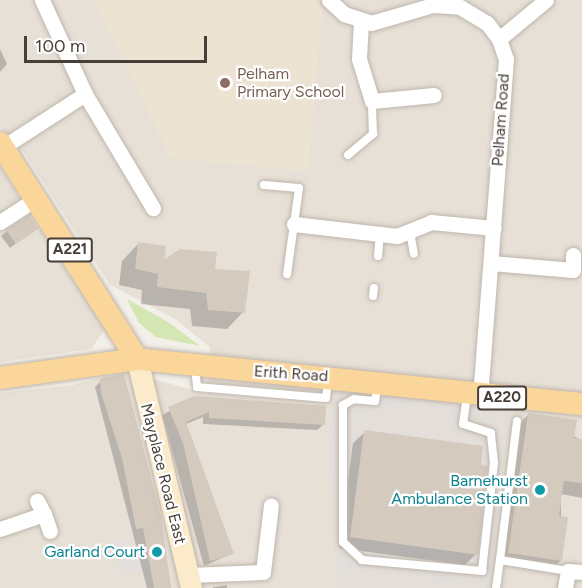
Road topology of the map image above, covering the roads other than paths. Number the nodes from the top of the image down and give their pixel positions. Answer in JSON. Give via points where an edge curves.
{"nodes":[{"id":1,"x":42,"y":0,"type":"edge"},
{"id":2,"x":329,"y":0,"type":"edge"},
{"id":3,"x":546,"y":0,"type":"edge"},
{"id":4,"x":361,"y":21,"type":"junction"},
{"id":5,"x":499,"y":39,"type":"junction"},
{"id":6,"x":85,"y":94,"type":"junction"},
{"id":7,"x":434,"y":95,"type":"dead end"},
{"id":8,"x":372,"y":101,"type":"junction"},
{"id":9,"x":2,"y":145,"type":"edge"},
{"id":10,"x":348,"y":155,"type":"dead end"},
{"id":11,"x":264,"y":185,"type":"dead end"},
{"id":12,"x":37,"y":198,"type":"junction"},
{"id":13,"x":153,"y":208,"type":"dead end"},
{"id":14,"x":0,"y":222,"type":"edge"},
{"id":15,"x":294,"y":224,"type":"junction"},
{"id":16,"x":494,"y":228,"type":"junction"},
{"id":17,"x":410,"y":232,"type":"junction"},
{"id":18,"x":380,"y":235,"type":"junction"},
{"id":19,"x":414,"y":254,"type":"dead end"},
{"id":20,"x":573,"y":255,"type":"dead end"},
{"id":21,"x":378,"y":256,"type":"dead end"},
{"id":22,"x":490,"y":263,"type":"junction"},
{"id":23,"x":286,"y":274,"type":"dead end"},
{"id":24,"x":137,"y":359,"type":"junction"},
{"id":25,"x":0,"y":378,"type":"edge"},
{"id":26,"x":378,"y":383,"type":"junction"},
{"id":27,"x":474,"y":395,"type":"junction"},
{"id":28,"x":582,"y":404,"type":"edge"},
{"id":29,"x":517,"y":421,"type":"dead end"},
{"id":30,"x":271,"y":506,"type":"dead end"},
{"id":31,"x":0,"y":530,"type":"edge"},
{"id":32,"x":50,"y":531,"type":"dead end"},
{"id":33,"x":500,"y":560,"type":"junction"},
{"id":34,"x":263,"y":572,"type":"junction"},
{"id":35,"x":575,"y":572,"type":"edge"},
{"id":36,"x":190,"y":582,"type":"edge"},
{"id":37,"x":266,"y":588,"type":"edge"},
{"id":38,"x":496,"y":588,"type":"edge"},
{"id":39,"x":565,"y":588,"type":"edge"}],
"edges":[{"from":1,"to":6,"type":"street"},
{"from":2,"to":4,"type":"street"},
{"from":3,"to":5,"type":"street"},
{"from":4,"to":5,"type":"street","via":[[386,23],[448,5],[472,12]]},
{"from":4,"to":8,"type":"street","via":[[359,59]]},
{"from":5,"to":16,"type":"street","name":"Pelham Road","via":[[506,59]]},
{"from":6,"to":9,"type":"street"},
{"from":6,"to":13,"type":"street"},
{"from":7,"to":8,"type":"street"},
{"from":8,"to":10,"type":"lane","via":[[373,134]]},
{"from":9,"to":12,"type":"main road","number":"A221"},
{"from":11,"to":15,"type":"lane","via":[[298,188]]},
{"from":12,"to":14,"type":"street"},
{"from":12,"to":24,"type":"main road","number":"A221"},
{"from":15,"to":18,"type":"street"},
{"from":15,"to":23,"type":"lane"},
{"from":16,"to":17,"type":"street","via":[[431,222]]},
{"from":16,"to":22,"type":"street","name":"Pelham Road"},
{"from":17,"to":18,"type":"street"},
{"from":17,"to":19,"type":"lane"},
{"from":18,"to":21,"type":"lane"},
{"from":20,"to":22,"type":"street","via":[[573,270]]},
{"from":22,"to":27,"type":"street","name":"Pelham Road"},
{"from":24,"to":25,"type":"main road","name":"Erith Road","number":"A220"},
{"from":24,"to":26,"type":"main road","name":"Erith Road","number":"A220"},
{"from":24,"to":36,"type":"street","name":"Mayplace Road East"},
{"from":26,"to":27,"type":"main road","name":"Erith Road","number":"A220"},
{"from":26,"to":27,"type":"lane","via":[[375,401],[354,399],[343,405],[343,542],[362,560],[482,571],[494,463],[491,433],[463,424]]},
{"from":27,"to":28,"type":"main road","name":"Erith Road","number":"A220"},
{"from":29,"to":33,"type":"lane"},
{"from":30,"to":34,"type":"street"},
{"from":31,"to":32,"type":"street","via":[[40,507]]},
{"from":33,"to":35,"type":"lane"},
{"from":33,"to":38,"type":"lane"},
{"from":34,"to":36,"type":"street"},
{"from":34,"to":37,"type":"street"},
{"from":35,"to":39,"type":"street"}]}
